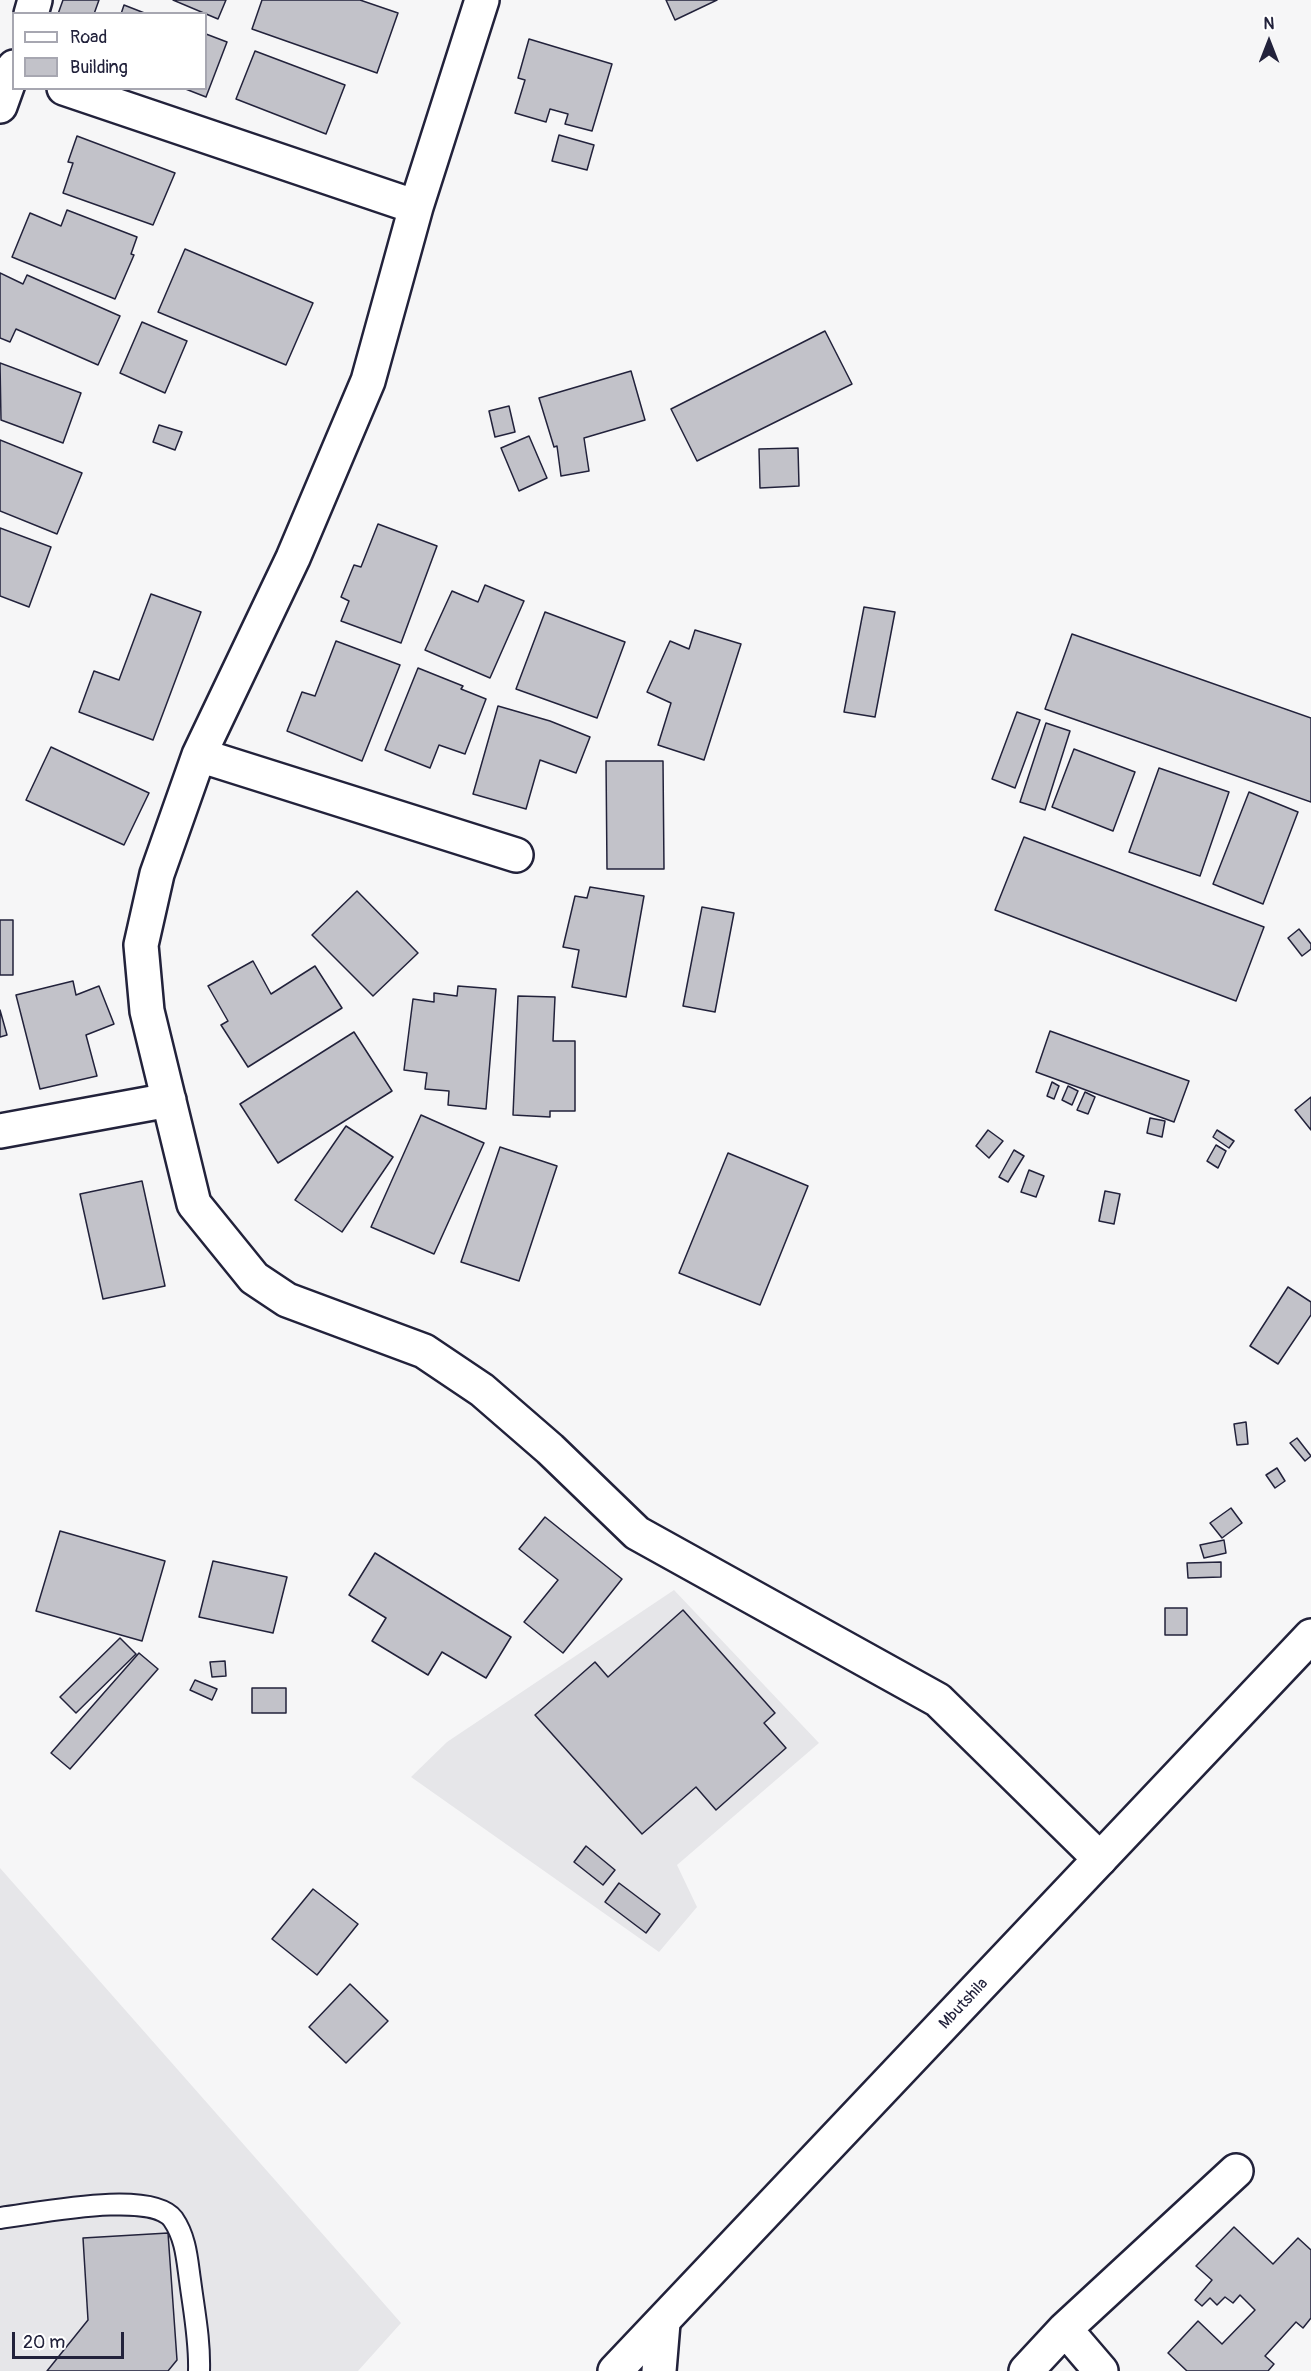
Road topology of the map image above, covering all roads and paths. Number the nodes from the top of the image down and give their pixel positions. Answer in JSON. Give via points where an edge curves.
{"nodes":[{"id":1,"x":482,"y":0,"type":"edge"},
{"id":2,"x":12,"y":73,"type":"edge"},
{"id":3,"x":70,"y":90,"type":"edge"},
{"id":4,"x":0,"y":105,"type":"edge"},
{"id":5,"x":416,"y":207,"type":"junction"},
{"id":6,"x":199,"y":755,"type":"junction"},
{"id":7,"x":516,"y":855,"type":"dead end"},
{"id":8,"x":169,"y":1100,"type":"junction"},
{"id":9,"x":0,"y":1131,"type":"edge"},
{"id":10,"x":1311,"y":1636,"type":"edge"},
{"id":11,"x":1100,"y":1859,"type":"junction"},
{"id":12,"x":1236,"y":2171,"type":"dead end"},
{"id":13,"x":0,"y":2218,"type":"edge"},
{"id":14,"x":663,"y":2323,"type":"junction"},
{"id":15,"x":1065,"y":2329,"type":"junction"},
{"id":16,"x":199,"y":2371,"type":"edge"},
{"id":17,"x":615,"y":2371,"type":"edge"},
{"id":18,"x":659,"y":2371,"type":"edge"},
{"id":19,"x":1026,"y":2371,"type":"edge"},
{"id":20,"x":1101,"y":2371,"type":"edge"}],
"edges":[{"from":1,"to":5,"type":"street"},
{"from":2,"to":4,"type":"street"},
{"from":3,"to":5,"type":"street"},
{"from":5,"to":6,"type":"street","via":[[368,381],[292,558]]},
{"from":6,"to":7,"type":"street"},
{"from":6,"to":8,"type":"street","via":[[157,874],[141,945],[147,1011]]},
{"from":8,"to":9,"type":"street"},
{"from":8,"to":11,"type":"street","via":[[194,1204],[254,1278],[287,1300],[424,1351],[482,1390],[637,1533],[938,1700]]},
{"from":10,"to":11,"type":"street","name":"Mbutshila"},
{"from":11,"to":14,"type":"street","name":"Mbutshila"},
{"from":12,"to":15,"type":"street"},
{"from":13,"to":16,"type":"lane","via":[[128,2203],[150,2205],[172,2217],[184,2239],[200,2346]]},
{"from":14,"to":17,"type":"street","name":"Mbutshila"},
{"from":14,"to":18,"type":"street"},
{"from":15,"to":19,"type":"street"},
{"from":15,"to":20,"type":"street"}]}
